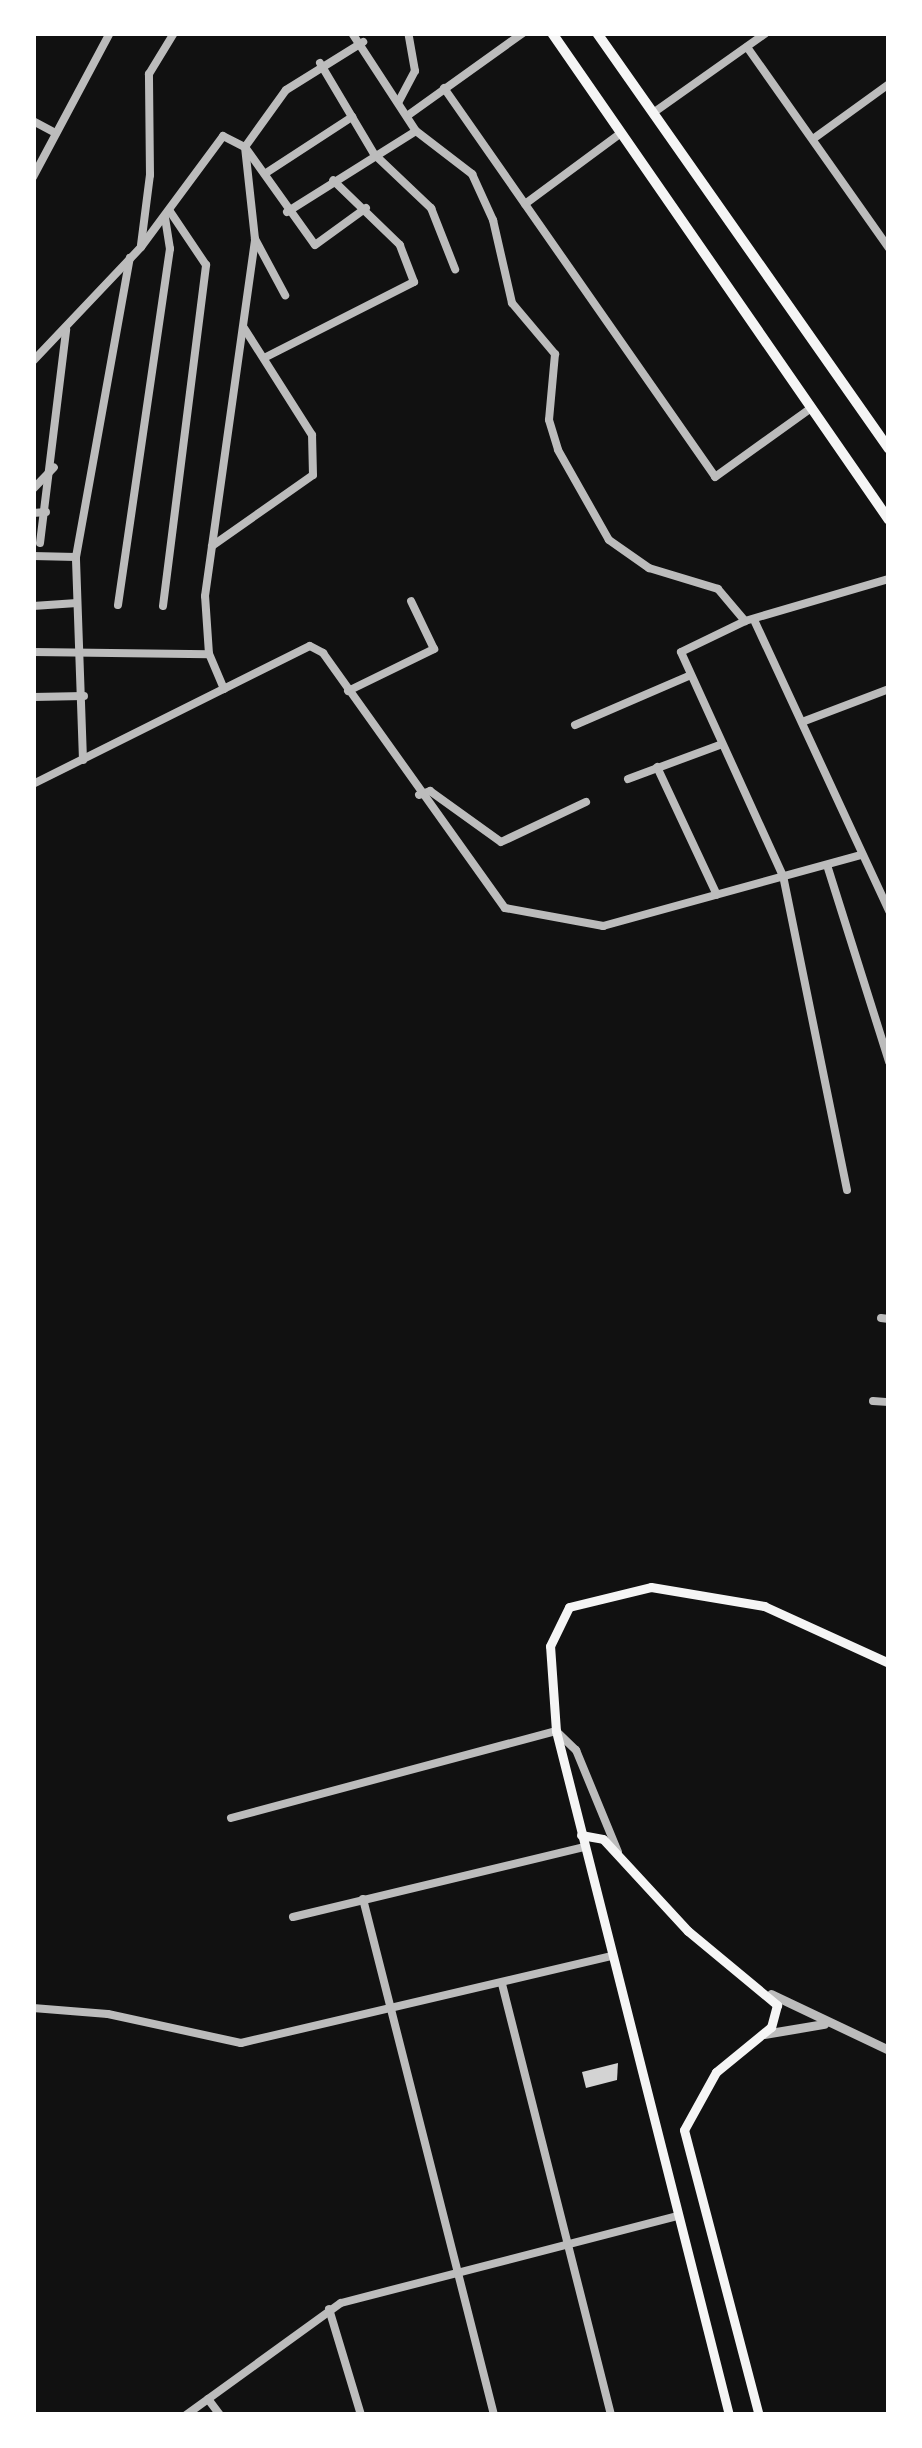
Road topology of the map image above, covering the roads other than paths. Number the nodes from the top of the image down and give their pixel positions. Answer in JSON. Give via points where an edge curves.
{"nodes":[{"id":1,"x":110,"y":33,"type":"edge"},
{"id":2,"x":174,"y":33,"type":"edge"},
{"id":3,"x":352,"y":33,"type":"edge"},
{"id":4,"x":408,"y":33,"type":"edge"},
{"id":5,"x":523,"y":33,"type":"edge"},
{"id":6,"x":552,"y":33,"type":"edge"},
{"id":7,"x":597,"y":33,"type":"edge"},
{"id":8,"x":766,"y":33,"type":"edge"},
{"id":9,"x":363,"y":42,"type":"junction"},
{"id":10,"x":747,"y":47,"type":"junction"},
{"id":11,"x":320,"y":63,"type":"junction"},
{"id":12,"x":889,"y":84,"type":"edge"},
{"id":13,"x":444,"y":88,"type":"junction"},
{"id":14,"x":399,"y":101,"type":"junction"},
{"id":15,"x":653,"y":113,"type":"junction"},
{"id":16,"x":407,"y":116,"type":"junction"},
{"id":17,"x":352,"y":117,"type":"junction"},
{"id":18,"x":33,"y":121,"type":"edge"},
{"id":19,"x":416,"y":130,"type":"junction"},
{"id":20,"x":56,"y":133,"type":"junction"},
{"id":21,"x":621,"y":134,"type":"junction"},
{"id":22,"x":813,"y":139,"type":"junction"},
{"id":23,"x":245,"y":146,"type":"junction"},
{"id":24,"x":374,"y":154,"type":"junction"},
{"id":25,"x":266,"y":173,"type":"junction"},
{"id":26,"x":33,"y":176,"type":"edge"},
{"id":27,"x":333,"y":180,"type":"junction"},
{"id":28,"x":525,"y":204,"type":"junction"},
{"id":29,"x":366,"y":208,"type":"junction"},
{"id":30,"x":167,"y":212,"type":"junction"},
{"id":31,"x":287,"y":212,"type":"junction"},
{"id":32,"x":255,"y":239,"type":"junction"},
{"id":33,"x":141,"y":247,"type":"junction"},
{"id":34,"x":889,"y":248,"type":"edge"},
{"id":35,"x":130,"y":258,"type":"junction"},
{"id":36,"x":455,"y":269,"type":"dead end"},
{"id":37,"x":285,"y":295,"type":"dead end"},
{"id":38,"x":243,"y":326,"type":"junction"},
{"id":39,"x":66,"y":328,"type":"junction"},
{"id":40,"x":266,"y":357,"type":"junction"},
{"id":41,"x":33,"y":362,"type":"edge"},
{"id":42,"x":812,"y":408,"type":"junction"},
{"id":43,"x":889,"y":449,"type":"edge"},
{"id":44,"x":55,"y":466,"type":"junction"},
{"id":45,"x":33,"y":489,"type":"edge"},
{"id":46,"x":46,"y":512,"type":"junction"},
{"id":47,"x":33,"y":513,"type":"edge"},
{"id":48,"x":889,"y":520,"type":"edge"},
{"id":49,"x":40,"y":543,"type":"dead end"},
{"id":50,"x":211,"y":546,"type":"junction"},
{"id":51,"x":33,"y":556,"type":"edge"},
{"id":52,"x":76,"y":557,"type":"junction"},
{"id":53,"x":889,"y":579,"type":"edge"},
{"id":54,"x":411,"y":601,"type":"dead end"},
{"id":55,"x":77,"y":603,"type":"junction"},
{"id":56,"x":118,"y":605,"type":"dead end"},
{"id":57,"x":33,"y":606,"type":"edge"},
{"id":58,"x":163,"y":607,"type":"dead end"},
{"id":59,"x":750,"y":622,"type":"junction"},
{"id":60,"x":81,"y":651,"type":"junction"},
{"id":61,"x":33,"y":652,"type":"edge"},
{"id":62,"x":209,"y":654,"type":"junction"},
{"id":63,"x":691,"y":676,"type":"junction"},
{"id":64,"x":224,"y":689,"type":"junction"},
{"id":65,"x":889,"y":689,"type":"edge"},
{"id":66,"x":348,"y":691,"type":"junction"},
{"id":67,"x":84,"y":696,"type":"junction"},
{"id":68,"x":33,"y":697,"type":"edge"},
{"id":69,"x":802,"y":722,"type":"junction"},
{"id":70,"x":575,"y":724,"type":"dead end"},
{"id":71,"x":722,"y":743,"type":"junction"},
{"id":72,"x":83,"y":760,"type":"junction"},
{"id":73,"x":657,"y":766,"type":"junction"},
{"id":74,"x":628,"y":779,"type":"dead end"},
{"id":75,"x":33,"y":784,"type":"edge"},
{"id":76,"x":419,"y":795,"type":"junction"},
{"id":77,"x":586,"y":802,"type":"dead end"},
{"id":78,"x":861,"y":855,"type":"junction"},
{"id":79,"x":827,"y":865,"type":"junction"},
{"id":80,"x":783,"y":876,"type":"junction"},
{"id":81,"x":716,"y":895,"type":"junction"},
{"id":82,"x":889,"y":910,"type":"edge"},
{"id":83,"x":889,"y":1062,"type":"edge"},
{"id":84,"x":847,"y":1190,"type":"dead end"},
{"id":85,"x":873,"y":1401,"type":"dead end"},
{"id":86,"x":889,"y":1402,"type":"edge"},
{"id":87,"x":889,"y":1663,"type":"edge"},
{"id":88,"x":556,"y":1731,"type":"junction"},
{"id":89,"x":231,"y":1818,"type":"dead end"},
{"id":90,"x":581,"y":1835,"type":"junction"},
{"id":91,"x":585,"y":1847,"type":"junction"},
{"id":92,"x":618,"y":1852,"type":"junction"},
{"id":93,"x":363,"y":1899,"type":"junction"},
{"id":94,"x":293,"y":1917,"type":"dead end"},
{"id":95,"x":611,"y":1956,"type":"junction"},
{"id":96,"x":502,"y":1984,"type":"junction"},
{"id":97,"x":771,"y":1994,"type":"junction"},
{"id":98,"x":33,"y":2008,"type":"edge"},
{"id":99,"x":392,"y":2012,"type":"junction"},
{"id":100,"x":829,"y":2024,"type":"junction"},
{"id":101,"x":762,"y":2035,"type":"junction"},
{"id":102,"x":889,"y":2050,"type":"edge"},
{"id":103,"x":677,"y":2216,"type":"junction"},
{"id":104,"x":569,"y":2244,"type":"junction"},
{"id":105,"x":459,"y":2273,"type":"junction"},
{"id":106,"x":329,"y":2309,"type":"junction"},
{"id":107,"x":208,"y":2399,"type":"junction"},
{"id":108,"x":186,"y":2415,"type":"edge"},
{"id":109,"x":220,"y":2415,"type":"edge"},
{"id":110,"x":361,"y":2415,"type":"edge"},
{"id":111,"x":494,"y":2415,"type":"edge"},
{"id":112,"x":611,"y":2415,"type":"edge"},
{"id":113,"x":729,"y":2415,"type":"edge"},
{"id":114,"x":759,"y":2415,"type":"edge"}],
"edges":[{"from":1,"to":20,"type":"street"},
{"from":2,"to":33,"type":"street","via":[[148,74],[150,175]]},
{"from":3,"to":9,"type":"street"},
{"from":4,"to":14,"type":"street","via":[[416,71]]},
{"from":5,"to":13,"type":"street"},
{"from":6,"to":21,"type":"main road"},
{"from":7,"to":15,"type":"main road"},
{"from":8,"to":10,"type":"street"},
{"from":9,"to":11,"type":"street"},
{"from":9,"to":14,"type":"street"},
{"from":10,"to":15,"type":"street"},
{"from":10,"to":22,"type":"street"},
{"from":11,"to":17,"type":"street"},
{"from":11,"to":23,"type":"street","via":[[269,108]]},
{"from":12,"to":22,"type":"street"},
{"from":13,"to":16,"type":"street"},
{"from":13,"to":28,"type":"street"},
{"from":14,"to":16,"type":"street"},
{"from":15,"to":43,"type":"main road"},
{"from":16,"to":19,"type":"street"},
{"from":17,"to":24,"type":"street"},
{"from":17,"to":25,"type":"street"},
{"from":18,"to":20,"type":"street"},
{"from":19,"to":24,"type":"street"},
{"from":19,"to":59,"type":"street","via":[[462,163],[482,193],[512,303],[555,354],[549,420],[558,450],[609,539],[649,568],[718,589]]},
{"from":20,"to":26,"type":"street"},
{"from":21,"to":28,"type":"street"},
{"from":21,"to":42,"type":"main road"},
{"from":22,"to":34,"type":"street"},
{"from":23,"to":25,"type":"street"},
{"from":23,"to":30,"type":"street","via":[[226,135]]},
{"from":23,"to":32,"type":"street"},
{"from":24,"to":27,"type":"street"},
{"from":24,"to":36,"type":"street","via":[[431,208]]},
{"from":25,"to":31,"type":"street"},
{"from":27,"to":29,"type":"street"},
{"from":27,"to":31,"type":"street"},
{"from":28,"to":42,"type":"street","via":[[715,476]]},
{"from":29,"to":31,"type":"street","via":[[315,245]]},
{"from":29,"to":40,"type":"street","via":[[400,245],[414,282]]},
{"from":30,"to":33,"type":"street"},
{"from":30,"to":56,"type":"street","via":[[170,248]]},
{"from":30,"to":58,"type":"street","via":[[206,265]]},
{"from":32,"to":37,"type":"street"},
{"from":32,"to":38,"type":"street"},
{"from":33,"to":35,"type":"street"},
{"from":35,"to":39,"type":"street"},
{"from":35,"to":52,"type":"street"},
{"from":38,"to":40,"type":"street"},
{"from":38,"to":50,"type":"street"},
{"from":39,"to":41,"type":"street"},
{"from":39,"to":44,"type":"street"},
{"from":40,"to":50,"type":"street","via":[[313,435],[313,475]]},
{"from":42,"to":48,"type":"main road"},
{"from":44,"to":45,"type":"street"},
{"from":44,"to":46,"type":"street"},
{"from":46,"to":47,"type":"street"},
{"from":46,"to":49,"type":"street"},
{"from":50,"to":62,"type":"street"},
{"from":51,"to":52,"type":"street"},
{"from":52,"to":55,"type":"street"},
{"from":53,"to":59,"type":"street"},
{"from":54,"to":66,"type":"street","via":[[434,649]]},
{"from":55,"to":57,"type":"street"},
{"from":55,"to":60,"type":"street"},
{"from":59,"to":63,"type":"street","via":[[681,652]]},
{"from":59,"to":69,"type":"street"},
{"from":60,"to":61,"type":"street"},
{"from":60,"to":62,"type":"street"},
{"from":60,"to":67,"type":"street"},
{"from":62,"to":64,"type":"street"},
{"from":63,"to":70,"type":"street"},
{"from":63,"to":71,"type":"street"},
{"from":64,"to":66,"type":"street","via":[[310,646]]},
{"from":64,"to":72,"type":"street"},
{"from":65,"to":69,"type":"street"},
{"from":66,"to":76,"type":"street"},
{"from":67,"to":68,"type":"street"},
{"from":67,"to":72,"type":"street"},
{"from":69,"to":78,"type":"street"},
{"from":71,"to":73,"type":"street"},
{"from":71,"to":80,"type":"street"},
{"from":72,"to":75,"type":"street"},
{"from":73,"to":74,"type":"street"},
{"from":73,"to":81,"type":"street"},
{"from":76,"to":77,"type":"street","via":[[430,791],[501,842]]},
{"from":76,"to":81,"type":"street","via":[[495,901],[511,910],[555,911],[597,926]]},
{"from":78,"to":79,"type":"street"},
{"from":78,"to":82,"type":"street"},
{"from":79,"to":80,"type":"street"},
{"from":79,"to":83,"type":"street"},
{"from":80,"to":81,"type":"street"},
{"from":80,"to":84,"type":"street"},
{"from":85,"to":86,"type":"street"},
{"from":87,"to":88,"type":"main road","via":[[814,1623],[691,1590],[589,1597],[555,1625]]},
{"from":88,"to":89,"type":"street"},
{"from":88,"to":90,"type":"main road"},
{"from":88,"to":92,"type":"street","via":[[576,1750]]},
{"from":90,"to":91,"type":"main road"},
{"from":90,"to":92,"type":"main road"},
{"from":91,"to":93,"type":"street"},
{"from":91,"to":95,"type":"main road"},
{"from":92,"to":97,"type":"main road","via":[[688,1931]]},
{"from":93,"to":94,"type":"street"},
{"from":93,"to":99,"type":"street"},
{"from":95,"to":96,"type":"street"},
{"from":95,"to":103,"type":"main road"},
{"from":96,"to":99,"type":"street"},
{"from":96,"to":104,"type":"street"},
{"from":97,"to":100,"type":"street"},
{"from":97,"to":101,"type":"main road","via":[[778,2012]]},
{"from":98,"to":99,"type":"street","via":[[108,2014],[241,2042]]},
{"from":99,"to":105,"type":"street"},
{"from":100,"to":101,"type":"street"},
{"from":100,"to":102,"type":"street"},
{"from":101,"to":114,"type":"main road","via":[[716,2072],[684,2130]]},
{"from":103,"to":104,"type":"street"},
{"from":103,"to":113,"type":"main road"},
{"from":104,"to":105,"type":"street"},
{"from":104,"to":112,"type":"street"},
{"from":105,"to":106,"type":"street"},
{"from":105,"to":111,"type":"street"},
{"from":106,"to":107,"type":"street"},
{"from":106,"to":110,"type":"street"},
{"from":107,"to":108,"type":"street"},
{"from":107,"to":109,"type":"street"}]}
